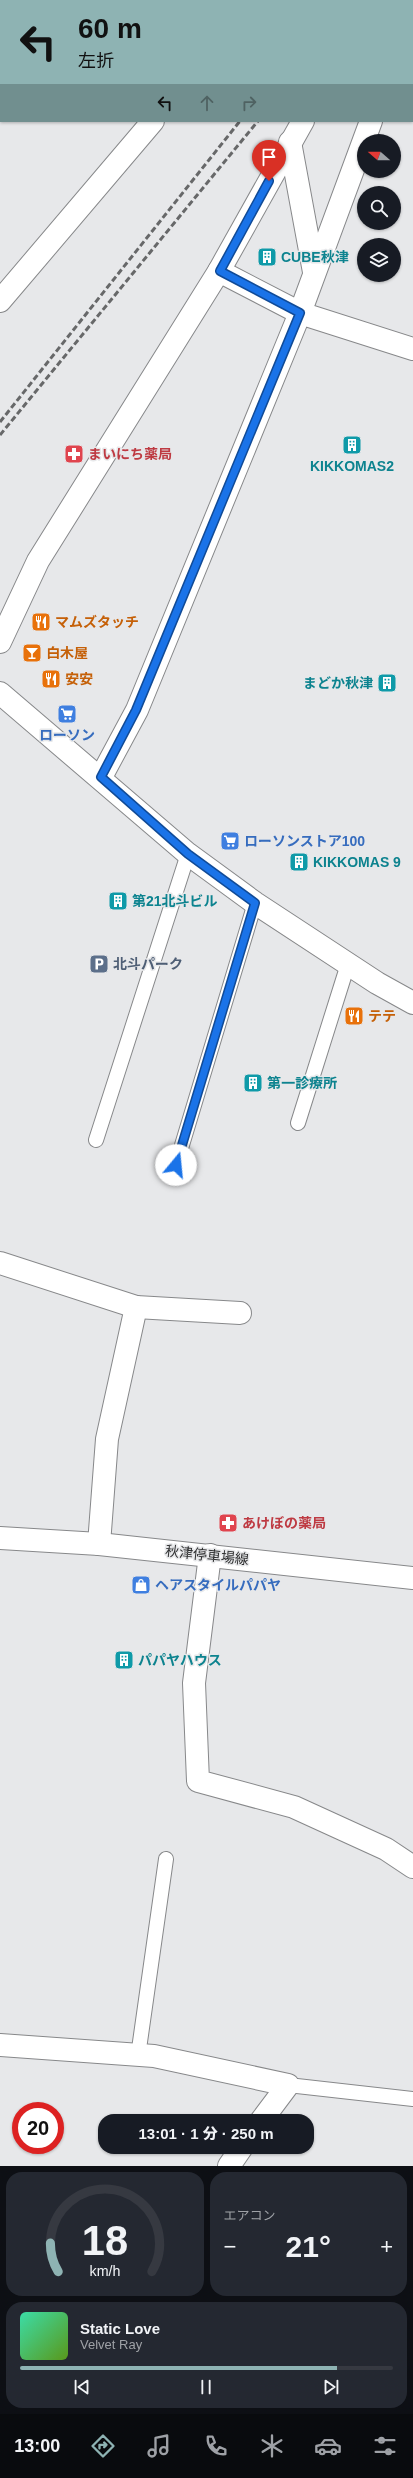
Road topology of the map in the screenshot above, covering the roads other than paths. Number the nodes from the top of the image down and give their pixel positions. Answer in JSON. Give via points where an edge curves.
{"nodes":[{"id":1,"x":152,"y":122,"type":"edge"},
{"id":2,"x":302,"y":122,"type":"edge"},
{"id":3,"x":371,"y":122,"type":"edge"},
{"id":4,"x":290,"y":142,"type":"junction"},
{"id":5,"x":220,"y":271,"type":"junction"},
{"id":6,"x":314,"y":272,"type":"junction"},
{"id":7,"x":0,"y":301,"type":"edge"},
{"id":8,"x":300,"y":313,"type":"junction"},
{"id":9,"x":413,"y":349,"type":"edge"},
{"id":10,"x":0,"y":642,"type":"edge"},
{"id":11,"x":0,"y":693,"type":"edge"},
{"id":12,"x":101,"y":777,"type":"junction"},
{"id":13,"x":188,"y":854,"type":"junction"},
{"id":14,"x":255,"y":903,"type":"junction"},
{"id":15,"x":348,"y":964,"type":"junction"},
{"id":16,"x":413,"y":1002,"type":"edge"},
{"id":17,"x":298,"y":1123,"type":"dead end"},
{"id":18,"x":96,"y":1140,"type":"dead end"},
{"id":19,"x":176,"y":1165,"type":"dead end"},
{"id":20,"x":0,"y":1263,"type":"edge"},
{"id":21,"x":136,"y":1307,"type":"junction"},
{"id":22,"x":240,"y":1313,"type":"dead end"},
{"id":23,"x":0,"y":1538,"type":"edge"},
{"id":24,"x":99,"y":1544,"type":"junction"},
{"id":25,"x":210,"y":1556,"type":"junction"},
{"id":26,"x":413,"y":1578,"type":"edge"},
{"id":27,"x":166,"y":1858,"type":"dead end"},
{"id":28,"x":413,"y":1868,"type":"edge"},
{"id":29,"x":0,"y":2045,"type":"edge"},
{"id":30,"x":138,"y":2056,"type":"junction"},
{"id":31,"x":288,"y":2084,"type":"junction"},
{"id":32,"x":413,"y":2099,"type":"edge"},
{"id":33,"x":266,"y":2114,"type":"edge"},
{"id":34,"x":237,"y":2154,"type":"edge"},
{"id":35,"x":229,"y":2166,"type":"edge"}],
"edges":[{"from":1,"to":7,"type":"street"},
{"from":2,"to":4,"type":"street"},
{"from":3,"to":6,"type":"street"},
{"from":4,"to":5,"type":"street"},
{"from":4,"to":6,"type":"street"},
{"from":5,"to":8,"type":"street"},
{"from":5,"to":10,"type":"street","via":[[38,561]]},
{"from":6,"to":8,"type":"street"},
{"from":8,"to":9,"type":"street"},
{"from":8,"to":12,"type":"street","via":[[136,710]]},
{"from":11,"to":12,"type":"street"},
{"from":12,"to":13,"type":"street"},
{"from":13,"to":14,"type":"street"},
{"from":13,"to":18,"type":"lane"},
{"from":14,"to":15,"type":"street"},
{"from":14,"to":19,"type":"lane"},
{"from":15,"to":16,"type":"street"},
{"from":15,"to":17,"type":"lane"},
{"from":20,"to":21,"type":"street"},
{"from":21,"to":22,"type":"street"},
{"from":21,"to":24,"type":"street","via":[[107,1439]]},
{"from":23,"to":24,"type":"street","name":"秋津停車場線"},
{"from":24,"to":25,"type":"street","name":"秋津停車場線"},
{"from":25,"to":26,"type":"street","name":"秋津停車場線"},
{"from":25,"to":28,"type":"street","via":[[194,1683],[198,1781],[294,1807],[386,1849]]},
{"from":27,"to":30,"type":"lane"},
{"from":29,"to":30,"type":"street"},
{"from":30,"to":31,"type":"street","via":[[154,2056]]},
{"from":31,"to":32,"type":"lane"},
{"from":31,"to":33,"type":"street"},
{"from":34,"to":35,"type":"street"}]}
